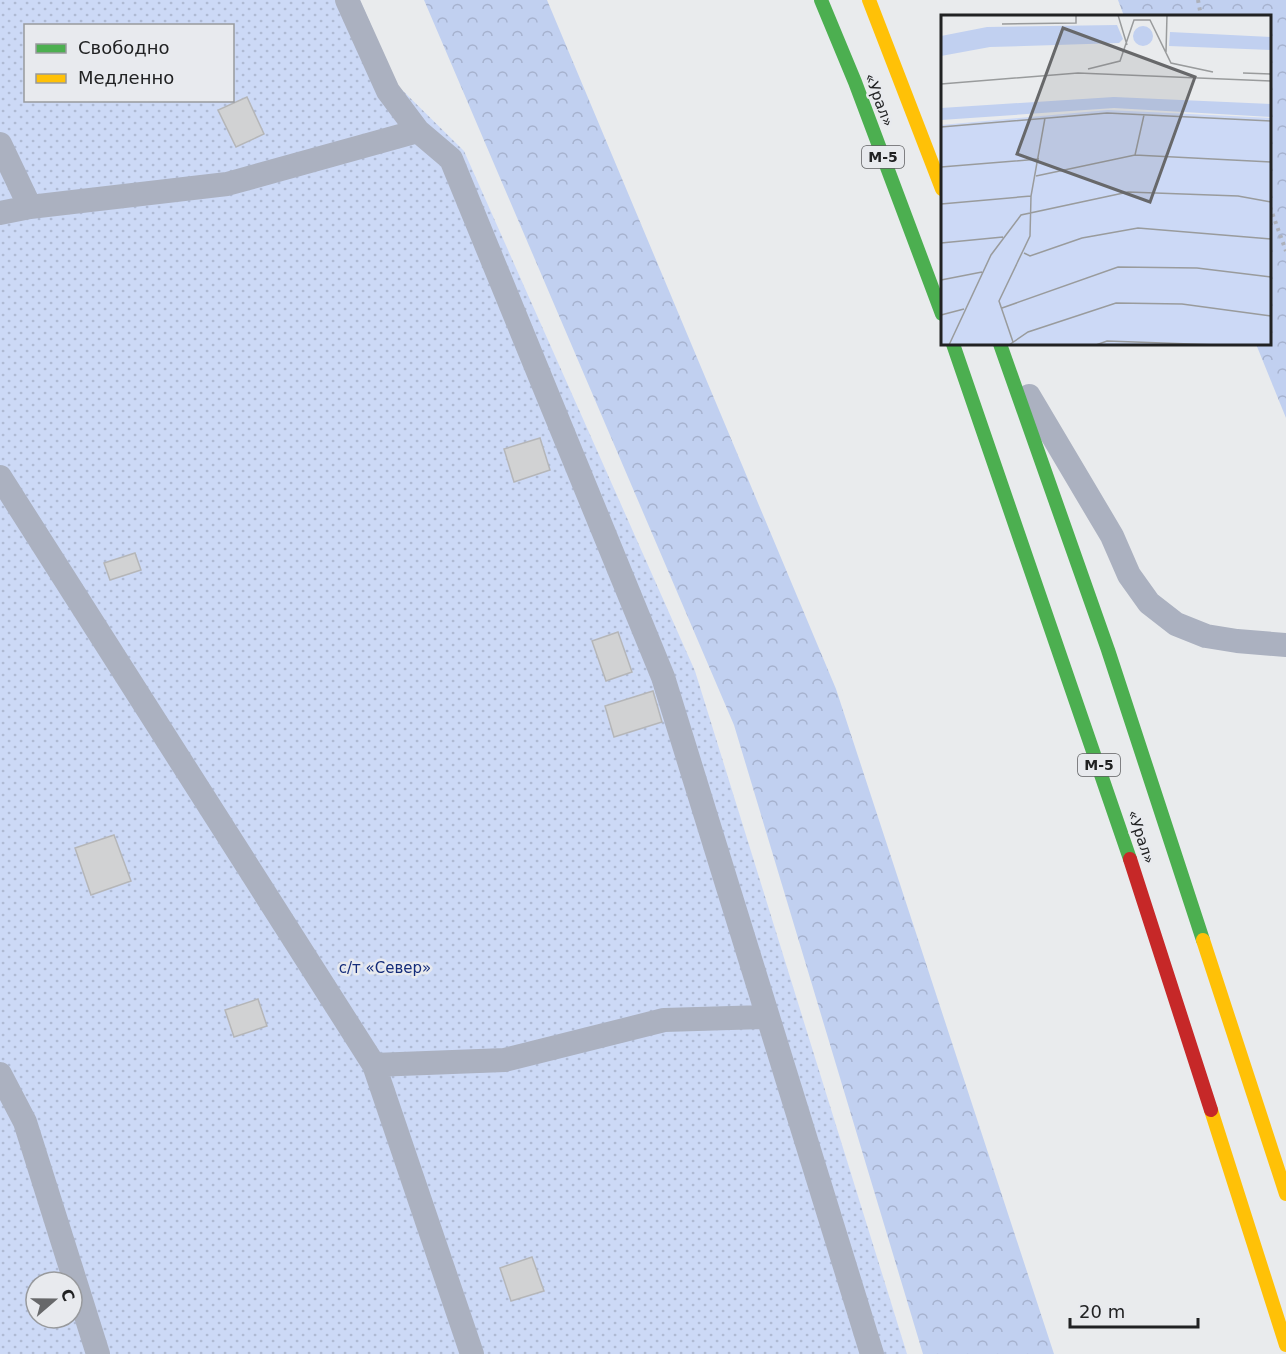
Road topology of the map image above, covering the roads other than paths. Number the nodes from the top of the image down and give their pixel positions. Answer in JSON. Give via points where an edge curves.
{"nodes":[{"id":1,"x":347,"y":0,"type":"edge"},
{"id":2,"x":820,"y":0,"type":"edge"},
{"id":3,"x":868,"y":0,"type":"edge"},
{"id":4,"x":418,"y":131,"type":"junction"},
{"id":5,"x":0,"y":144,"type":"edge"},
{"id":6,"x":941,"y":186,"type":"edge"},
{"id":7,"x":30,"y":207,"type":"junction"},
{"id":8,"x":0,"y":213,"type":"edge"},
{"id":9,"x":941,"y":311,"type":"edge"},
{"id":10,"x":953,"y":345,"type":"edge"},
{"id":11,"x":1002,"y":349,"type":"edge"},
{"id":12,"x":0,"y":477,"type":"edge"},
{"id":13,"x":1286,"y":645,"type":"edge"},
{"id":14,"x":768,"y":1017,"type":"junction"},
{"id":15,"x":374,"y":1065,"type":"junction"},
{"id":16,"x":0,"y":1074,"type":"edge"},
{"id":17,"x":1286,"y":1194,"type":"edge"},
{"id":18,"x":1286,"y":1345,"type":"edge"},
{"id":19,"x":98,"y":1354,"type":"edge"},
{"id":20,"x":472,"y":1354,"type":"edge"},
{"id":21,"x":872,"y":1354,"type":"edge"}],
"edges":[{"from":1,"to":4,"type":"lane","via":[[388,91]]},
{"from":2,"to":9,"type":"highway","name":"«Урал»","number":"М-5"},
{"from":3,"to":6,"type":"highway","name":"«Урал»","number":"М-5"},
{"from":4,"to":7,"type":"lane","via":[[228,184]]},
{"from":4,"to":14,"type":"lane","via":[[451,159],[663,677]]},
{"from":5,"to":7,"type":"lane"},
{"from":7,"to":8,"type":"lane"},
{"from":10,"to":18,"type":"highway","name":"«Урал»","number":"М-5","via":[[1145,902]]},
{"from":11,"to":13,"type":"lane","via":[[1112,536],[1129,575],[1149,603],[1176,624],[1206,636]]},
{"from":11,"to":17,"type":"highway","name":"«Урал»","number":"М-5","via":[[1108,650]]},
{"from":12,"to":15,"type":"lane"},
{"from":14,"to":15,"type":"lane","via":[[664,1020],[505,1060]]},
{"from":14,"to":21,"type":"lane"},
{"from":15,"to":20,"type":"lane"},
{"from":16,"to":19,"type":"lane","via":[[25,1122]]}]}
